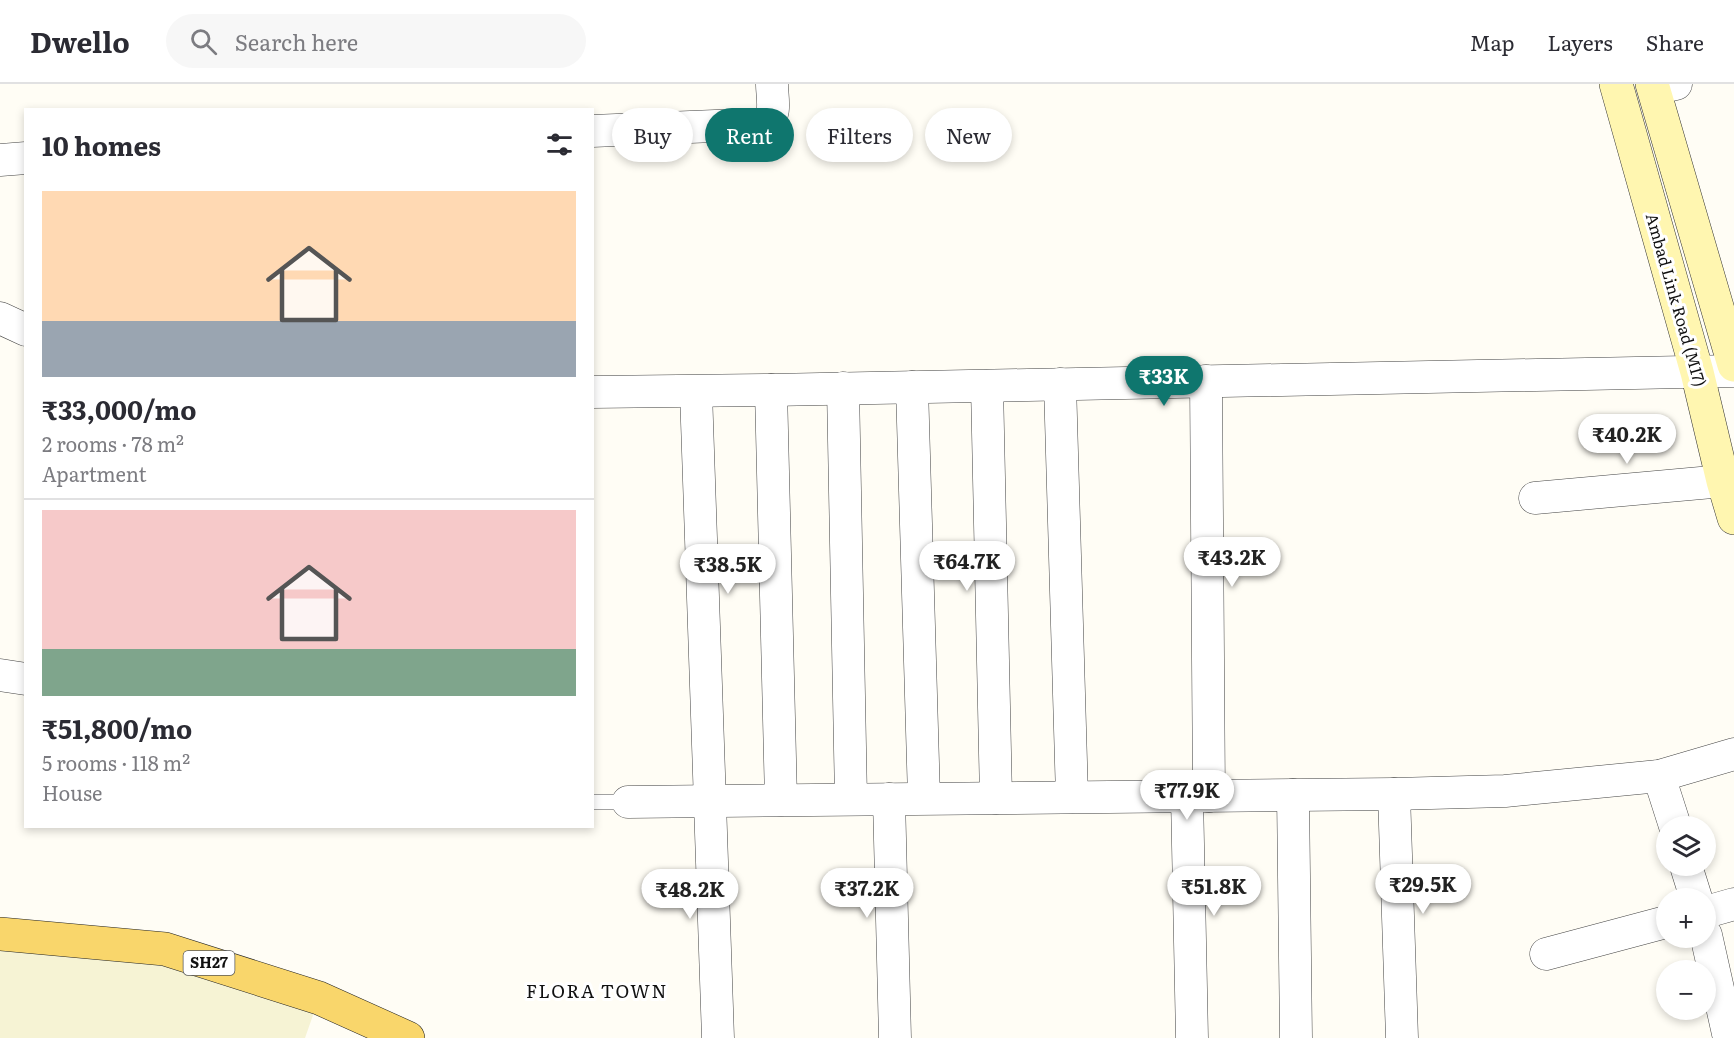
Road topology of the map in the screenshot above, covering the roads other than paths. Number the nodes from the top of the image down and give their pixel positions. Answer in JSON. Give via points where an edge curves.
{"nodes":[{"id":1,"x":772,"y":84,"type":"edge"},
{"id":2,"x":1616,"y":84,"type":"edge"},
{"id":3,"x":1660,"y":86,"type":"edge"},
{"id":4,"x":594,"y":131,"type":"edge"},
{"id":5,"x":24,"y":158,"type":"edge"},
{"id":6,"x":0,"y":160,"type":"edge"},
{"id":7,"x":0,"y":318,"type":"edge"},
{"id":8,"x":24,"y":329,"type":"edge"},
{"id":9,"x":1734,"y":365,"type":"edge"},
{"id":10,"x":1734,"y":371,"type":"edge"},
{"id":11,"x":1698,"y":372,"type":"junction"},
{"id":12,"x":1206,"y":381,"type":"junction"},
{"id":13,"x":1060,"y":384,"type":"junction"},
{"id":14,"x":987,"y":386,"type":"junction"},
{"id":15,"x":912,"y":387,"type":"junction"},
{"id":16,"x":843,"y":388,"type":"junction"},
{"id":17,"x":771,"y":390,"type":"junction"},
{"id":18,"x":594,"y":392,"type":"edge"},
{"id":19,"x":696,"y":392,"type":"junction"},
{"id":20,"x":1723,"y":481,"type":"junction"},
{"id":21,"x":1535,"y":498,"type":"dead end"},
{"id":22,"x":1734,"y":518,"type":"edge"},
{"id":23,"x":0,"y":675,"type":"edge"},
{"id":24,"x":24,"y":679,"type":"edge"},
{"id":25,"x":1734,"y":754,"type":"edge"},
{"id":26,"x":1659,"y":776,"type":"junction"},
{"id":27,"x":1394,"y":794,"type":"junction"},
{"id":28,"x":1293,"y":795,"type":"junction"},
{"id":29,"x":1198,"y":796,"type":"junction"},
{"id":30,"x":1072,"y":797,"type":"junction"},
{"id":31,"x":924,"y":798,"type":"junction"},
{"id":32,"x":996,"y":798,"type":"junction"},
{"id":33,"x":851,"y":799,"type":"junction"},
{"id":34,"x":889,"y":799,"type":"junction"},
{"id":35,"x":781,"y":800,"type":"junction"},
{"id":36,"x":711,"y":801,"type":"junction"},
{"id":37,"x":594,"y":802,"type":"edge"},
{"id":38,"x":628,"y":802,"type":"joint"},
{"id":39,"x":1672,"y":816,"type":"edge"},
{"id":40,"x":1734,"y":904,"type":"edge"},
{"id":41,"x":1716,"y":909,"type":"edge"},
{"id":42,"x":1656,"y":925,"type":"edge"},
{"id":43,"x":0,"y":934,"type":"edge"},
{"id":44,"x":1709,"y":948,"type":"edge"},
{"id":45,"x":1546,"y":954,"type":"dead end"},
{"id":46,"x":408,"y":1038,"type":"edge"},
{"id":47,"x":718,"y":1038,"type":"edge"},
{"id":48,"x":895,"y":1038,"type":"edge"},
{"id":49,"x":1192,"y":1038,"type":"edge"},
{"id":50,"x":1296,"y":1038,"type":"edge"},
{"id":51,"x":1402,"y":1038,"type":"edge"},
{"id":52,"x":1729,"y":1038,"type":"edge"}],
"edges":[{"from":1,"to":4,"type":"street","via":[[773,113],[766,124]]},
{"from":2,"to":11,"type":"main road","name":"Ambad Link Road (M17)"},
{"from":3,"to":9,"type":"main road"},
{"from":5,"to":6,"type":"street"},
{"from":7,"to":8,"type":"street"},
{"from":10,"to":11,"type":"street"},
{"from":11,"to":12,"type":"street"},
{"from":11,"to":20,"type":"main road","name":"Ambad Link Road (M17)"},
{"from":12,"to":13,"type":"street"},
{"from":12,"to":29,"type":"street"},
{"from":13,"to":14,"type":"street"},
{"from":13,"to":30,"type":"street"},
{"from":14,"to":15,"type":"street"},
{"from":14,"to":32,"type":"street"},
{"from":15,"to":16,"type":"street"},
{"from":15,"to":31,"type":"street"},
{"from":16,"to":17,"type":"street"},
{"from":16,"to":33,"type":"street"},
{"from":17,"to":19,"type":"street"},
{"from":17,"to":35,"type":"street"},
{"from":18,"to":19,"type":"street"},
{"from":19,"to":36,"type":"street"},
{"from":20,"to":21,"type":"street"},
{"from":20,"to":22,"type":"main road","name":"Ambad Link Road (M17)"},
{"from":23,"to":24,"type":"street"},
{"from":25,"to":26,"type":"street"},
{"from":26,"to":27,"type":"street","via":[[1505,791]]},
{"from":26,"to":39,"type":"street"},
{"from":27,"to":28,"type":"street"},
{"from":27,"to":51,"type":"street"},
{"from":28,"to":29,"type":"street"},
{"from":28,"to":50,"type":"street"},
{"from":29,"to":30,"type":"street"},
{"from":29,"to":49,"type":"street"},
{"from":30,"to":32,"type":"street"},
{"from":31,"to":32,"type":"street"},
{"from":31,"to":34,"type":"street"},
{"from":33,"to":34,"type":"street"},
{"from":33,"to":35,"type":"street"},
{"from":34,"to":48,"type":"street"},
{"from":35,"to":36,"type":"street"},
{"from":36,"to":38,"type":"street"},
{"from":36,"to":47,"type":"street"},
{"from":37,"to":38,"type":"lane"},
{"from":40,"to":41,"type":"street"},
{"from":42,"to":45,"type":"street"},
{"from":43,"to":46,"type":"main road","name":"SH27","number":"SH27","via":[[165,949],[319,998]]},
{"from":44,"to":52,"type":"street"}]}
